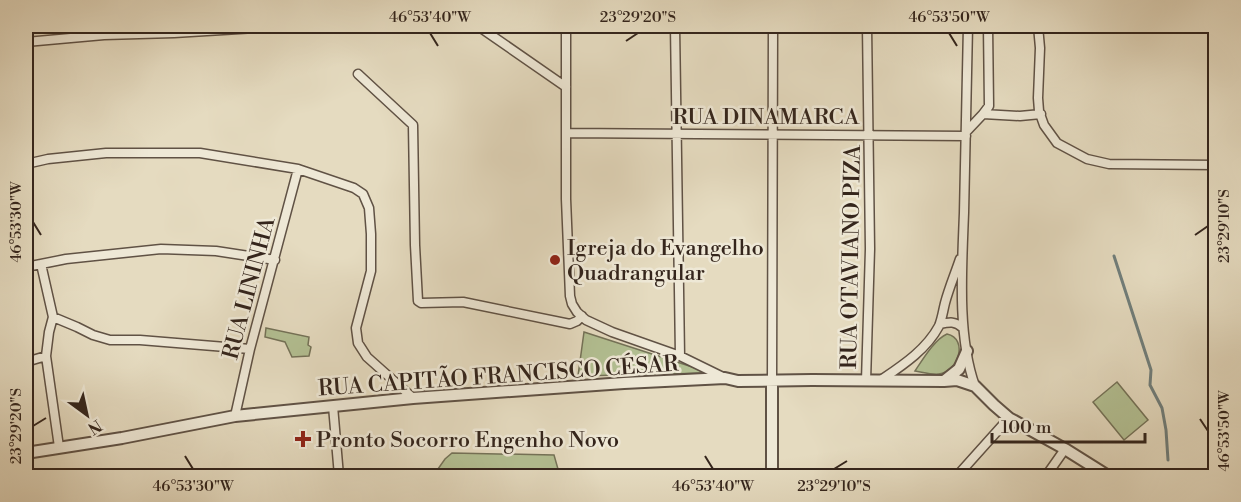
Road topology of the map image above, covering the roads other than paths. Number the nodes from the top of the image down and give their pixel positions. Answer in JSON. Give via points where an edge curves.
{"nodes":[{"id":1,"x":126,"y":26,"type":"edge"},
{"id":2,"x":285,"y":26,"type":"edge"},
{"id":3,"x":478,"y":26,"type":"edge"},
{"id":4,"x":566,"y":26,"type":"edge"},
{"id":5,"x":675,"y":26,"type":"edge"},
{"id":6,"x":773,"y":26,"type":"edge"},
{"id":7,"x":867,"y":26,"type":"edge"},
{"id":8,"x":968,"y":26,"type":"edge"},
{"id":9,"x":988,"y":26,"type":"edge"},
{"id":10,"x":1038,"y":26,"type":"edge"},
{"id":11,"x":252,"y":27,"type":"edge"},
{"id":12,"x":104,"y":35,"type":"junction"},
{"id":13,"x":26,"y":42,"type":"edge"},
{"id":14,"x":358,"y":74,"type":"dead end"},
{"id":15,"x":567,"y":87,"type":"junction"},
{"id":16,"x":983,"y":114,"type":"junction"},
{"id":17,"x":1041,"y":114,"type":"junction"},
{"id":18,"x":566,"y":133,"type":"junction"},
{"id":19,"x":676,"y":134,"type":"junction"},
{"id":20,"x":773,"y":134,"type":"junction"},
{"id":21,"x":966,"y":134,"type":"junction"},
{"id":22,"x":870,"y":135,"type":"junction"},
{"id":23,"x":26,"y":164,"type":"edge"},
{"id":24,"x":1215,"y":165,"type":"edge"},
{"id":25,"x":298,"y":169,"type":"junction"},
{"id":26,"x":963,"y":253,"type":"junction"},
{"id":27,"x":274,"y":260,"type":"junction"},
{"id":28,"x":41,"y":264,"type":"junction"},
{"id":29,"x":26,"y":267,"type":"edge"},
{"id":30,"x":582,"y":316,"type":"junction"},
{"id":31,"x":53,"y":318,"type":"junction"},
{"id":32,"x":940,"y":324,"type":"junction"},
{"id":33,"x":963,"y":328,"type":"junction"},
{"id":34,"x":250,"y":349,"type":"junction"},
{"id":35,"x":967,"y":351,"type":"junction"},
{"id":36,"x":46,"y":356,"type":"junction"},
{"id":37,"x":680,"y":356,"type":"junction"},
{"id":38,"x":26,"y":362,"type":"edge"},
{"id":39,"x":725,"y":378,"type":"junction"},
{"id":40,"x":881,"y":380,"type":"junction"},
{"id":41,"x":772,"y":381,"type":"junction"},
{"id":42,"x":866,"y":381,"type":"junction"},
{"id":43,"x":944,"y":381,"type":"junction"},
{"id":44,"x":975,"y":386,"type":"junction"},
{"id":45,"x":413,"y":398,"type":"junction"},
{"id":46,"x":333,"y":406,"type":"junction"},
{"id":47,"x":235,"y":416,"type":"junction"},
{"id":48,"x":1009,"y":418,"type":"junction"},
{"id":49,"x":59,"y":447,"type":"junction"},
{"id":50,"x":1065,"y":449,"type":"junction"},
{"id":51,"x":26,"y":453,"type":"edge"},
{"id":52,"x":339,"y":477,"type":"edge"},
{"id":53,"x":772,"y":477,"type":"edge"},
{"id":54,"x":957,"y":477,"type":"edge"},
{"id":55,"x":1046,"y":477,"type":"edge"},
{"id":56,"x":1108,"y":477,"type":"edge"}],
"edges":[{"from":1,"to":12,"type":"street"},
{"from":2,"to":11,"type":"street"},
{"from":3,"to":15,"type":"street"},
{"from":4,"to":15,"type":"street"},
{"from":5,"to":19,"type":"street"},
{"from":6,"to":20,"type":"street"},
{"from":7,"to":22,"type":"street","name":"RUA OTAVIANO PIZA"},
{"from":8,"to":21,"type":"street"},
{"from":9,"to":16,"type":"street","via":[[989,106]]},
{"from":10,"to":17,"type":"street"},
{"from":11,"to":12,"type":"street"},
{"from":12,"to":13,"type":"street"},
{"from":14,"to":30,"type":"street","via":[[413,124],[418,301],[463,302],[570,324]]},
{"from":15,"to":18,"type":"street"},
{"from":16,"to":17,"type":"street"},
{"from":16,"to":21,"type":"street"},
{"from":17,"to":24,"type":"street","via":[[1057,142],[1087,159],[1109,164]]},
{"from":18,"to":19,"type":"street","name":"RUA DINAMARCA"},
{"from":18,"to":30,"type":"street","via":[[570,296]]},
{"from":19,"to":20,"type":"street","name":"RUA DINAMARCA"},
{"from":19,"to":37,"type":"street"},
{"from":20,"to":22,"type":"street","name":"RUA DINAMARCA"},
{"from":20,"to":41,"type":"street"},
{"from":21,"to":22,"type":"street","name":"RUA DINAMARCA"},
{"from":21,"to":26,"type":"street"},
{"from":22,"to":42,"type":"street","name":"RUA OTAVIANO PIZA"},
{"from":23,"to":25,"type":"street","via":[[106,153],[200,153]]},
{"from":25,"to":27,"type":"street","name":"RUA LININHA"},
{"from":25,"to":45,"type":"street","via":[[363,194],[369,208],[371,271],[356,328],[358,343],[367,357]]},
{"from":26,"to":32,"type":"street"},
{"from":26,"to":33,"type":"street"},
{"from":27,"to":28,"type":"street","via":[[216,251],[161,249]]},
{"from":27,"to":34,"type":"street","name":"RUA LININHA"},
{"from":28,"to":29,"type":"street"},
{"from":28,"to":31,"type":"street"},
{"from":30,"to":37,"type":"street","via":[[599,327]]},
{"from":31,"to":34,"type":"street","via":[[110,340]]},
{"from":31,"to":36,"type":"street"},
{"from":32,"to":33,"type":"street","via":[[955,322]]},
{"from":32,"to":40,"type":"street","via":[[920,351]]},
{"from":33,"to":35,"type":"street"},
{"from":34,"to":47,"type":"street","name":"RUA LININHA"},
{"from":35,"to":43,"type":"street","via":[[959,369]]},
{"from":35,"to":44,"type":"street"},
{"from":36,"to":38,"type":"street"},
{"from":36,"to":49,"type":"street"},
{"from":37,"to":39,"type":"street"},
{"from":39,"to":41,"type":"street","name":"RUA CAPITÃO FRANCISCO CÉSAR"},
{"from":39,"to":45,"type":"street","name":"RUA CAPITÃO FRANCISCO CÉSAR"},
{"from":40,"to":42,"type":"street","name":"RUA CAPITÃO FRANCISCO CÉSAR"},
{"from":40,"to":43,"type":"street","name":"RUA CAPITÃO FRANCISCO CÉSAR"},
{"from":41,"to":42,"type":"street","name":"RUA CAPITÃO FRANCISCO CÉSAR"},
{"from":41,"to":53,"type":"street"},
{"from":43,"to":44,"type":"street","name":"RUA CAPITÃO FRANCISCO CÉSAR","via":[[957,380]]},
{"from":44,"to":48,"type":"street"},
{"from":45,"to":46,"type":"street","name":"RUA CAPITÃO FRANCISCO CÉSAR"},
{"from":46,"to":47,"type":"street","name":"RUA CAPITÃO FRANCISCO CÉSAR"},
{"from":46,"to":52,"type":"street"},
{"from":47,"to":49,"type":"street","name":"RUA CAPITÃO FRANCISCO CÉSAR"},
{"from":48,"to":50,"type":"street"},
{"from":48,"to":54,"type":"street"},
{"from":49,"to":51,"type":"street","name":"RUA CAPITÃO FRANCISCO CÉSAR"},
{"from":50,"to":55,"type":"street"},
{"from":50,"to":56,"type":"street"}]}
